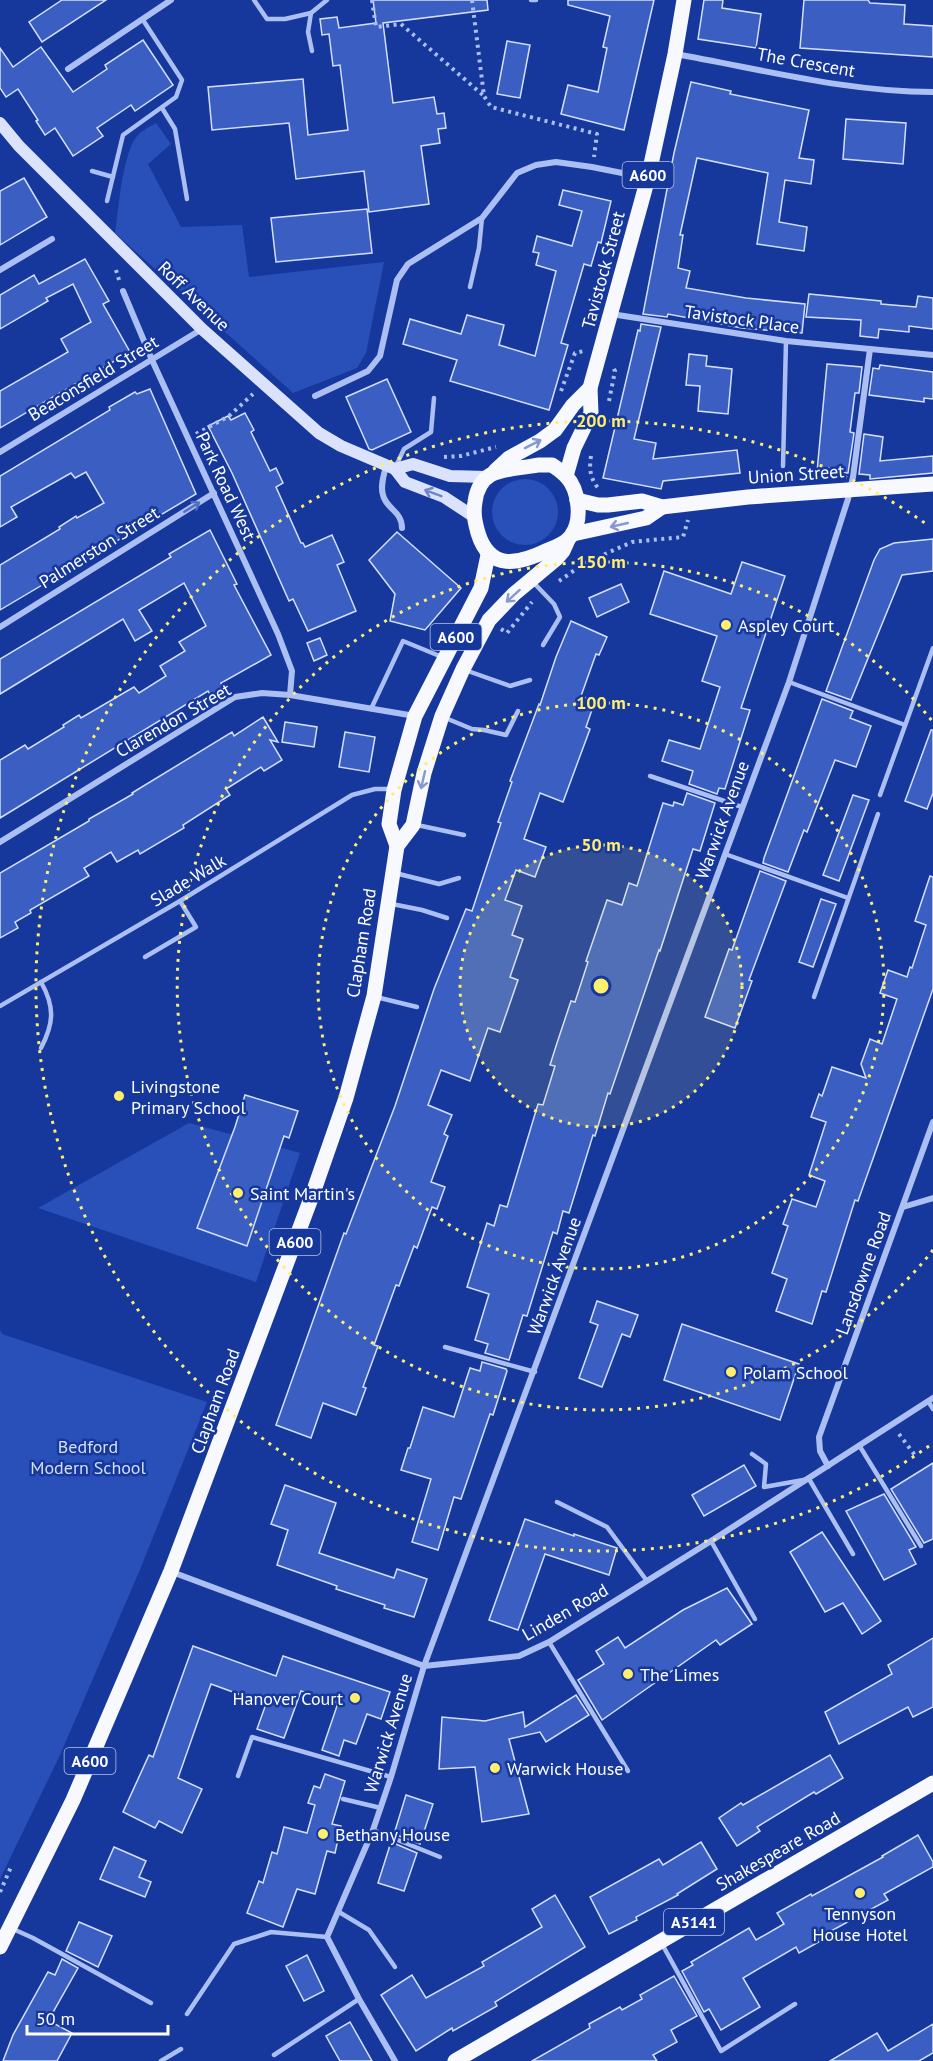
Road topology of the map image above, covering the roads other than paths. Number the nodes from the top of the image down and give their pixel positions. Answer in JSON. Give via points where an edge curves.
{"nodes":[{"id":1,"x":171,"y":0,"type":"edge"},
{"id":2,"x":254,"y":0,"type":"edge"},
{"id":3,"x":531,"y":0,"type":"edge"},
{"id":4,"x":536,"y":0,"type":"edge"},
{"id":5,"x":684,"y":0,"type":"edge"},
{"id":6,"x":325,"y":1,"type":"edge"},
{"id":7,"x":311,"y":13,"type":"junction"},
{"id":8,"x":143,"y":20,"type":"junction"},
{"id":9,"x":312,"y":51,"type":"dead end"},
{"id":10,"x":675,"y":54,"type":"junction"},
{"id":11,"x":68,"y":69,"type":"dead end"},
{"id":12,"x":933,"y":92,"type":"edge"},
{"id":13,"x":162,"y":108,"type":"junction"},
{"id":14,"x":0,"y":123,"type":"edge"},
{"id":15,"x":92,"y":171,"type":"dead end"},
{"id":16,"x":112,"y":177,"type":"junction"},
{"id":17,"x":648,"y":178,"type":"junction"},
{"id":18,"x":186,"y":199,"type":"dead end"},
{"id":19,"x":107,"y":201,"type":"dead end"},
{"id":20,"x":483,"y":218,"type":"junction"},
{"id":21,"x":52,"y":239,"type":"dead end"},
{"id":22,"x":0,"y":270,"type":"edge"},
{"id":23,"x":470,"y":287,"type":"dead end"},
{"id":24,"x":123,"y":291,"type":"dead end"},
{"id":25,"x":610,"y":314,"type":"junction"},
{"id":26,"x":201,"y":329,"type":"junction"},
{"id":27,"x":786,"y":341,"type":"junction"},
{"id":28,"x":870,"y":349,"type":"junction"},
{"id":29,"x":933,"y":355,"type":"edge"},
{"id":30,"x":152,"y":360,"type":"junction"},
{"id":31,"x":590,"y":388,"type":"junction"},
{"id":32,"x":315,"y":396,"type":"dead end"},
{"id":33,"x":434,"y":398,"type":"dead end"},
{"id":34,"x":0,"y":452,"type":"edge"},
{"id":35,"x":783,"y":466,"type":"dead end"},
{"id":36,"x":390,"y":467,"type":"junction"},
{"id":37,"x":490,"y":474,"type":"junction"},
{"id":38,"x":566,"y":476,"type":"junction"},
{"id":39,"x":933,"y":484,"type":"edge"},
{"id":40,"x":850,"y":489,"type":"junction"},
{"id":41,"x":214,"y":493,"type":"junction"},
{"id":42,"x":577,"y":500,"type":"junction"},
{"id":43,"x":662,"y":507,"type":"junction"},
{"id":44,"x":473,"y":516,"type":"junction"},
{"id":45,"x":402,"y":528,"type":"dead end"},
{"id":46,"x":570,"y":537,"type":"junction"},
{"id":47,"x":488,"y":555,"type":"junction"},
{"id":48,"x":537,"y":586,"type":"junction"},
{"id":49,"x":0,"y":627,"type":"edge"},
{"id":50,"x":543,"y":645,"type":"dead end"},
{"id":51,"x":933,"y":648,"type":"edge"},
{"id":52,"x":444,"y":658,"type":"junction"},
{"id":53,"x":463,"y":669,"type":"junction"},
{"id":54,"x":530,"y":680,"type":"dead end"},
{"id":55,"x":789,"y":682,"type":"junction"},
{"id":56,"x":290,"y":695,"type":"junction"},
{"id":57,"x":371,"y":709,"type":"junction"},
{"id":58,"x":518,"y":711,"type":"dead end"},
{"id":59,"x":415,"y":716,"type":"junction"},
{"id":60,"x":442,"y":716,"type":"junction"},
{"id":61,"x":905,"y":725,"type":"junction"},
{"id":62,"x":650,"y":776,"type":"dead end"},
{"id":63,"x":394,"y":790,"type":"junction"},
{"id":64,"x":880,"y":795,"type":"dead end"},
{"id":65,"x":742,"y":807,"type":"junction"},
{"id":66,"x":878,"y":814,"type":"dead end"},
{"id":67,"x":413,"y":825,"type":"junction"},
{"id":68,"x":464,"y":835,"type":"dead end"},
{"id":69,"x":0,"y":842,"type":"edge"},
{"id":70,"x":397,"y":846,"type":"junction"},
{"id":71,"x":725,"y":854,"type":"junction"},
{"id":72,"x":392,"y":872,"type":"junction"},
{"id":73,"x":459,"y":878,"type":"dead end"},
{"id":74,"x":848,"y":898,"type":"junction"},
{"id":75,"x":180,"y":901,"type":"junction"},
{"id":76,"x":387,"y":903,"type":"junction"},
{"id":77,"x":447,"y":918,"type":"dead end"},
{"id":78,"x":146,"y":957,"type":"dead end"},
{"id":79,"x":41,"y":982,"type":"junction"},
{"id":80,"x":374,"y":996,"type":"junction"},
{"id":81,"x":814,"y":997,"type":"dead end"},
{"id":82,"x":0,"y":1006,"type":"edge"},
{"id":83,"x":417,"y":1007,"type":"dead end"},
{"id":84,"x":40,"y":1048,"type":"dead end"},
{"id":85,"x":933,"y":1122,"type":"edge"},
{"id":86,"x":933,"y":1198,"type":"edge"},
{"id":87,"x":903,"y":1207,"type":"junction"},
{"id":88,"x":445,"y":1347,"type":"dead end"},
{"id":89,"x":535,"y":1372,"type":"junction"},
{"id":90,"x":930,"y":1399,"type":"edge"},
{"id":91,"x":933,"y":1409,"type":"edge"},
{"id":92,"x":859,"y":1445,"type":"junction"},
{"id":93,"x":752,"y":1454,"type":"dead end"},
{"id":94,"x":828,"y":1467,"type":"junction"},
{"id":95,"x":809,"y":1479,"type":"junction"},
{"id":96,"x":557,"y":1502,"type":"dead end"},
{"id":97,"x":711,"y":1541,"type":"junction"},
{"id":98,"x":921,"y":1546,"type":"dead end"},
{"id":99,"x":853,"y":1554,"type":"dead end"},
{"id":100,"x":171,"y":1571,"type":"junction"},
{"id":101,"x":647,"y":1581,"type":"junction"},
{"id":102,"x":755,"y":1619,"type":"dead end"},
{"id":103,"x":549,"y":1642,"type":"junction"},
{"id":104,"x":424,"y":1666,"type":"junction"},
{"id":105,"x":628,"y":1771,"type":"dead end"},
{"id":106,"x":238,"y":1776,"type":"dead end"},
{"id":107,"x":391,"y":1777,"type":"junction"},
{"id":108,"x":933,"y":1783,"type":"edge"},
{"id":109,"x":343,"y":1799,"type":"dead end"},
{"id":110,"x":381,"y":1808,"type":"junction"},
{"id":111,"x":373,"y":1830,"type":"junction"},
{"id":112,"x":440,"y":1857,"type":"dead end"},
{"id":113,"x":339,"y":1911,"type":"junction"},
{"id":114,"x":10,"y":1928,"type":"junction"},
{"id":115,"x":327,"y":1937,"type":"junction"},
{"id":116,"x":660,"y":1942,"type":"junction"},
{"id":117,"x":0,"y":1947,"type":"edge"},
{"id":118,"x":395,"y":1967,"type":"dead end"},
{"id":119,"x":359,"y":1999,"type":"junction"},
{"id":120,"x":151,"y":2003,"type":"dead end"},
{"id":121,"x":795,"y":2004,"type":"dead end"},
{"id":122,"x":187,"y":2014,"type":"dead end"},
{"id":123,"x":181,"y":2049,"type":"dead end"},
{"id":124,"x":274,"y":2055,"type":"dead end"},
{"id":125,"x":161,"y":2061,"type":"edge"},
{"id":126,"x":395,"y":2061,"type":"edge"},
{"id":127,"x":456,"y":2061,"type":"edge"}],
"edges":[{"from":1,"to":8,"type":"street"},
{"from":2,"to":7,"type":"lane","via":[[267,19]]},
{"from":3,"to":4,"type":"lane"},
{"from":5,"to":10,"type":"main road","name":"Tavistock Street","number":"A600"},
{"from":6,"to":7,"type":"lane"},
{"from":7,"to":9,"type":"lane","via":[[308,32]]},
{"from":8,"to":11,"type":"street"},
{"from":8,"to":13,"type":"lane","via":[[182,80],[176,97]]},
{"from":10,"to":12,"type":"street","name":"The Crescent","via":[[833,84]]},
{"from":10,"to":17,"type":"main road","name":"Tavistock Street","number":"A600"},
{"from":13,"to":16,"type":"lane","via":[[123,135]]},
{"from":13,"to":18,"type":"lane","via":[[175,129]]},
{"from":14,"to":26,"type":"street","name":"Roff Avenue"},
{"from":15,"to":16,"type":"lane"},
{"from":16,"to":19,"type":"lane"},
{"from":17,"to":20,"type":"street","via":[[556,162],[536,165],[517,173]]},
{"from":17,"to":25,"type":"main road","name":"Tavistock Street","number":"A600"},
{"from":20,"to":23,"type":"lane"},
{"from":20,"to":32,"type":"street","via":[[408,264],[397,280],[381,356],[368,371]]},
{"from":21,"to":22,"type":"street"},
{"from":24,"to":30,"type":"street","name":"Park Road West"},
{"from":25,"to":27,"type":"street","name":"Tavistock Place"},
{"from":25,"to":31,"type":"main road","name":"Tavistock Street","number":"A600"},
{"from":26,"to":30,"type":"street","name":"Beaconsfield Street"},
{"from":26,"to":36,"type":"street","name":"Roff Avenue","via":[[319,433]]},
{"from":27,"to":28,"type":"street","name":"Tavistock Place"},
{"from":27,"to":35,"type":"lane"},
{"from":28,"to":29,"type":"street","name":"Tavistock Place"},
{"from":28,"to":40,"type":"street"},
{"from":30,"to":34,"type":"street","name":"Beaconsfield Street"},
{"from":30,"to":41,"type":"street","name":"Park Road West"},
{"from":37,"to":31,"type":"main road","name":"Tavistock Street","number":"A600","one_way":true,"via":[[555,430]]},
{"from":31,"to":38,"type":"main road","number":"A600","via":[[591,413]]},
{"from":33,"to":36,"type":"lane","via":[[431,432],[404,449]]},
{"from":36,"to":37,"type":"street","name":"Roff Avenue","via":[[413,464],[450,476]]},
{"from":44,"to":36,"type":"street","name":"Roff Avenue","one_way":true,"via":[[444,497],[405,482]]},
{"from":36,"to":45,"type":"street","via":[[382,484],[383,495],[402,520]]},
{"from":37,"to":38,"type":"main road","via":[[552,465]]},
{"from":37,"to":44,"type":"main road","number":"A600","via":[[476,495]]},
{"from":38,"to":42,"type":"main road"},
{"from":39,"to":40,"type":"main road","name":"Union Street"},
{"from":40,"to":43,"type":"main road","name":"Union Street"},
{"from":40,"to":55,"type":"street","name":"Warwick Avenue"},
{"from":49,"to":41,"type":"street","name":"Palmerston Street","one_way":true},
{"from":41,"to":56,"type":"street","name":"Park Road West","via":[[292,670]]},
{"from":42,"to":43,"type":"main road","name":"Union Street","via":[[598,505],[642,501]]},
{"from":42,"to":46,"type":"main road","number":"A600","via":[[577,518]]},
{"from":43,"to":46,"type":"main road","name":"Union Street","one_way":true,"via":[[646,518]]},
{"from":44,"to":47,"type":"main road"},
{"from":46,"to":47,"type":"main road","via":[[541,554],[514,561]]},
{"from":46,"to":48,"type":"main road","name":"Clapham Road","number":"A600"},
{"from":47,"to":52,"type":"main road","name":"Clapham Road","number":"A600","via":[[481,588]]},
{"from":48,"to":50,"type":"lane","via":[[560,617]]},
{"from":48,"to":53,"type":"main road","name":"Clapham Road","number":"A600","one_way":true,"via":[[514,594],[489,620]]},
{"from":51,"to":61,"type":"lane"},
{"from":52,"to":57,"type":"lane","via":[[403,641]]},
{"from":52,"to":59,"type":"main road","name":"Clapham Road","number":"A600"},
{"from":53,"to":54,"type":"lane","via":[[510,686]]},
{"from":53,"to":60,"type":"main road","name":"Clapham Road","number":"A600"},
{"from":55,"to":61,"type":"lane"},
{"from":55,"to":65,"type":"street","name":"Warwick Avenue"},
{"from":56,"to":57,"type":"street","name":"Clarendon Street"},
{"from":56,"to":69,"type":"street","name":"Clarendon Street","via":[[262,693],[235,698]]},
{"from":57,"to":59,"type":"street","name":"Clarendon Street"},
{"from":58,"to":60,"type":"lane","via":[[506,735],[472,729]]},
{"from":59,"to":63,"type":"main road","name":"Clapham Road","number":"A600"},
{"from":60,"to":67,"type":"main road","name":"Clapham Road","number":"A600","one_way":true},
{"from":61,"to":64,"type":"lane"},
{"from":62,"to":65,"type":"lane"},
{"from":63,"to":70,"type":"main road","name":"Clapham Road","number":"A600","via":[[389,824]]},
{"from":63,"to":75,"type":"lane","name":"Slade Walk","via":[[375,789],[352,795]]},
{"from":65,"to":71,"type":"street","name":"Warwick Avenue"},
{"from":66,"to":74,"type":"lane"},
{"from":67,"to":68,"type":"lane"},
{"from":67,"to":70,"type":"main road","name":"Clapham Road","number":"A600"},
{"from":70,"to":72,"type":"main road","name":"Clapham Road","number":"A600"},
{"from":71,"to":74,"type":"lane"},
{"from":71,"to":89,"type":"street","name":"Warwick Avenue"},
{"from":72,"to":73,"type":"lane","via":[[439,884]]},
{"from":72,"to":76,"type":"main road","name":"Clapham Road","number":"A600"},
{"from":74,"to":81,"type":"lane"},
{"from":75,"to":78,"type":"lane","via":[[196,927]]},
{"from":75,"to":79,"type":"lane","name":"Slade Walk"},
{"from":76,"to":77,"type":"lane"},
{"from":76,"to":80,"type":"main road","name":"Clapham Road","number":"A600"},
{"from":79,"to":82,"type":"lane","name":"Slade Walk"},
{"from":79,"to":84,"type":"lane","via":[[52,1014]]},
{"from":80,"to":83,"type":"lane"},
{"from":80,"to":100,"type":"main road","name":"Clapham Road","number":"A600","via":[[346,1098],[313,1193]]},
{"from":85,"to":87,"type":"street","name":"Lansdowne Road"},
{"from":86,"to":87,"type":"street"},
{"from":87,"to":94,"type":"street","name":"Lansdowne Road","via":[[819,1437],[820,1452]]},
{"from":88,"to":89,"type":"lane"},
{"from":89,"to":104,"type":"street","name":"Warwick Avenue"},
{"from":90,"to":91,"type":"lane"},
{"from":90,"to":92,"type":"street","name":"Linden Road"},
{"from":92,"to":94,"type":"street","name":"Linden Road"},
{"from":92,"to":98,"type":"lane"},
{"from":93,"to":95,"type":"lane","via":[[766,1464],[764,1487]]},
{"from":94,"to":95,"type":"street","name":"Linden Road"},
{"from":95,"to":97,"type":"street","name":"Linden Road"},
{"from":95,"to":99,"type":"lane"},
{"from":96,"to":101,"type":"lane","via":[[607,1527]]},
{"from":97,"to":101,"type":"street","name":"Linden Road"},
{"from":97,"to":102,"type":"lane"},
{"from":100,"to":104,"type":"street","name":"Linden Road"},
{"from":100,"to":114,"type":"main road","name":"Clapham Road","number":"A600","via":[[73,1800]]},
{"from":101,"to":103,"type":"street","name":"Linden Road"},
{"from":103,"to":104,"type":"street","name":"Linden Road","via":[[519,1656]]},
{"from":103,"to":105,"type":"lane"},
{"from":104,"to":107,"type":"street","name":"Warwick Avenue"},
{"from":106,"to":107,"type":"lane","via":[[252,1737]]},
{"from":107,"to":110,"type":"street","name":"Warwick Avenue"},
{"from":108,"to":116,"type":"main road","name":"Shakespeare Road","number":"A5141"},
{"from":109,"to":110,"type":"lane"},
{"from":110,"to":111,"type":"street","name":"Warwick Avenue"},
{"from":111,"to":112,"type":"lane"},
{"from":111,"to":113,"type":"street","name":"Warwick Avenue"},
{"from":113,"to":115,"type":"street","name":"Warwick Avenue"},
{"from":113,"to":118,"type":"lane","via":[[369,1930]]},
{"from":114,"to":117,"type":"main road","name":"Clapham Road","number":"A600"},
{"from":114,"to":120,"type":"lane"},
{"from":115,"to":119,"type":"street"},
{"from":115,"to":122,"type":"lane","via":[[271,1932],[234,1944]]},
{"from":116,"to":121,"type":"lane","via":[[721,2051]]},
{"from":116,"to":127,"type":"main road","name":"Shakespeare Road","number":"A5141"},
{"from":119,"to":124,"type":"lane"},
{"from":119,"to":126,"type":"street"},
{"from":123,"to":125,"type":"lane"}]}
